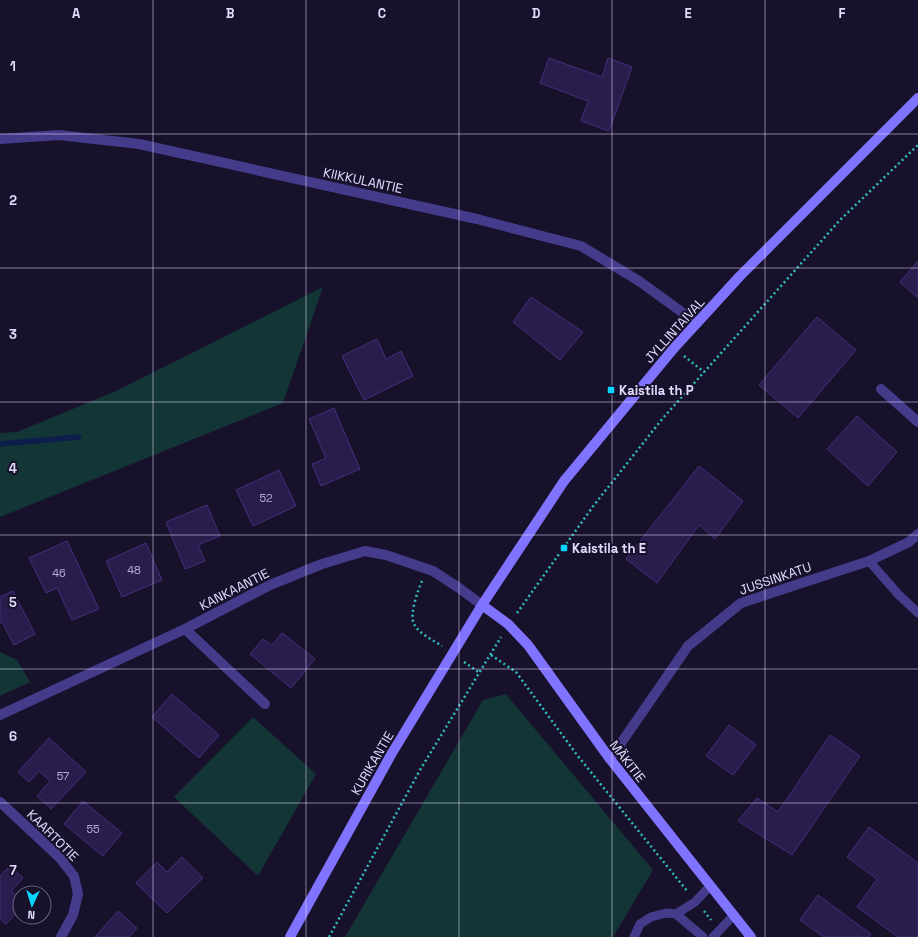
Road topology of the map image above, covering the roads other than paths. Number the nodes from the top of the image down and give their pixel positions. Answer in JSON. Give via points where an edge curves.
{"nodes":[{"id":1,"x":918,"y":98,"type":"edge"},
{"id":2,"x":0,"y":139,"type":"edge"},
{"id":3,"x":697,"y":323,"type":"junction"},
{"id":4,"x":881,"y":389,"type":"dead end"},
{"id":5,"x":918,"y":422,"type":"edge"},
{"id":6,"x":918,"y":534,"type":"edge"},
{"id":7,"x":869,"y":561,"type":"junction"},
{"id":8,"x":482,"y":605,"type":"junction"},
{"id":9,"x":918,"y":613,"type":"edge"},
{"id":10,"x":185,"y":629,"type":"junction"},
{"id":11,"x":264,"y":704,"type":"dead end"},
{"id":12,"x":0,"y":715,"type":"edge"},
{"id":13,"x":610,"y":759,"type":"junction"},
{"id":14,"x":0,"y":802,"type":"edge"},
{"id":15,"x":710,"y":886,"type":"junction"},
{"id":16,"x":676,"y":914,"type":"junction"},
{"id":17,"x":734,"y":916,"type":"junction"},
{"id":18,"x":716,"y":934,"type":"edge"},
{"id":19,"x":61,"y":937,"type":"edge"},
{"id":20,"x":290,"y":937,"type":"edge"},
{"id":21,"x":634,"y":937,"type":"edge"},
{"id":22,"x":703,"y":937,"type":"edge"},
{"id":23,"x":751,"y":937,"type":"edge"}],
"edges":[{"from":1,"to":3,"type":"street","name":"JYLLINTAIVAL","via":[[740,276]]},
{"from":2,"to":3,"type":"street","name":"KIIKKULANTIE","via":[[59,135],[139,144],[477,219],[581,246],[639,281]]},
{"from":3,"to":8,"type":"street","name":"JYLLINTAIVAL","via":[[564,481]]},
{"from":4,"to":5,"type":"street"},
{"from":6,"to":7,"type":"street","name":"JUSSINKATU","via":[[909,542]]},
{"from":7,"to":9,"type":"lane"},
{"from":7,"to":13,"type":"street","name":"JUSSINKATU","via":[[741,603],[688,646]]},
{"from":8,"to":10,"type":"street","name":"KANKAANTIE","via":[[426,568],[365,551],[322,564],[270,585]]},
{"from":8,"to":13,"type":"street","name":"MÄKITIE","via":[[508,624],[528,645]]},
{"from":8,"to":20,"type":"street","name":"KURIKANTIE","via":[[392,753]]},
{"from":10,"to":11,"type":"street"},
{"from":10,"to":12,"type":"street","name":"KANKAANTIE"},
{"from":13,"to":15,"type":"street","name":"MÄKITIE"},
{"from":14,"to":19,"type":"street","name":"KAARTOTIE","via":[[59,857],[74,876],[78,894],[73,915]]},
{"from":15,"to":16,"type":"lane","via":[[696,902]]},
{"from":15,"to":17,"type":"street","name":"MÄKITIE"},
{"from":16,"to":21,"type":"lane","via":[[666,913],[651,917],[640,924]]},
{"from":16,"to":22,"type":"lane"},
{"from":17,"to":18,"type":"lane"},
{"from":17,"to":23,"type":"street","name":"MÄKITIE"}]}
